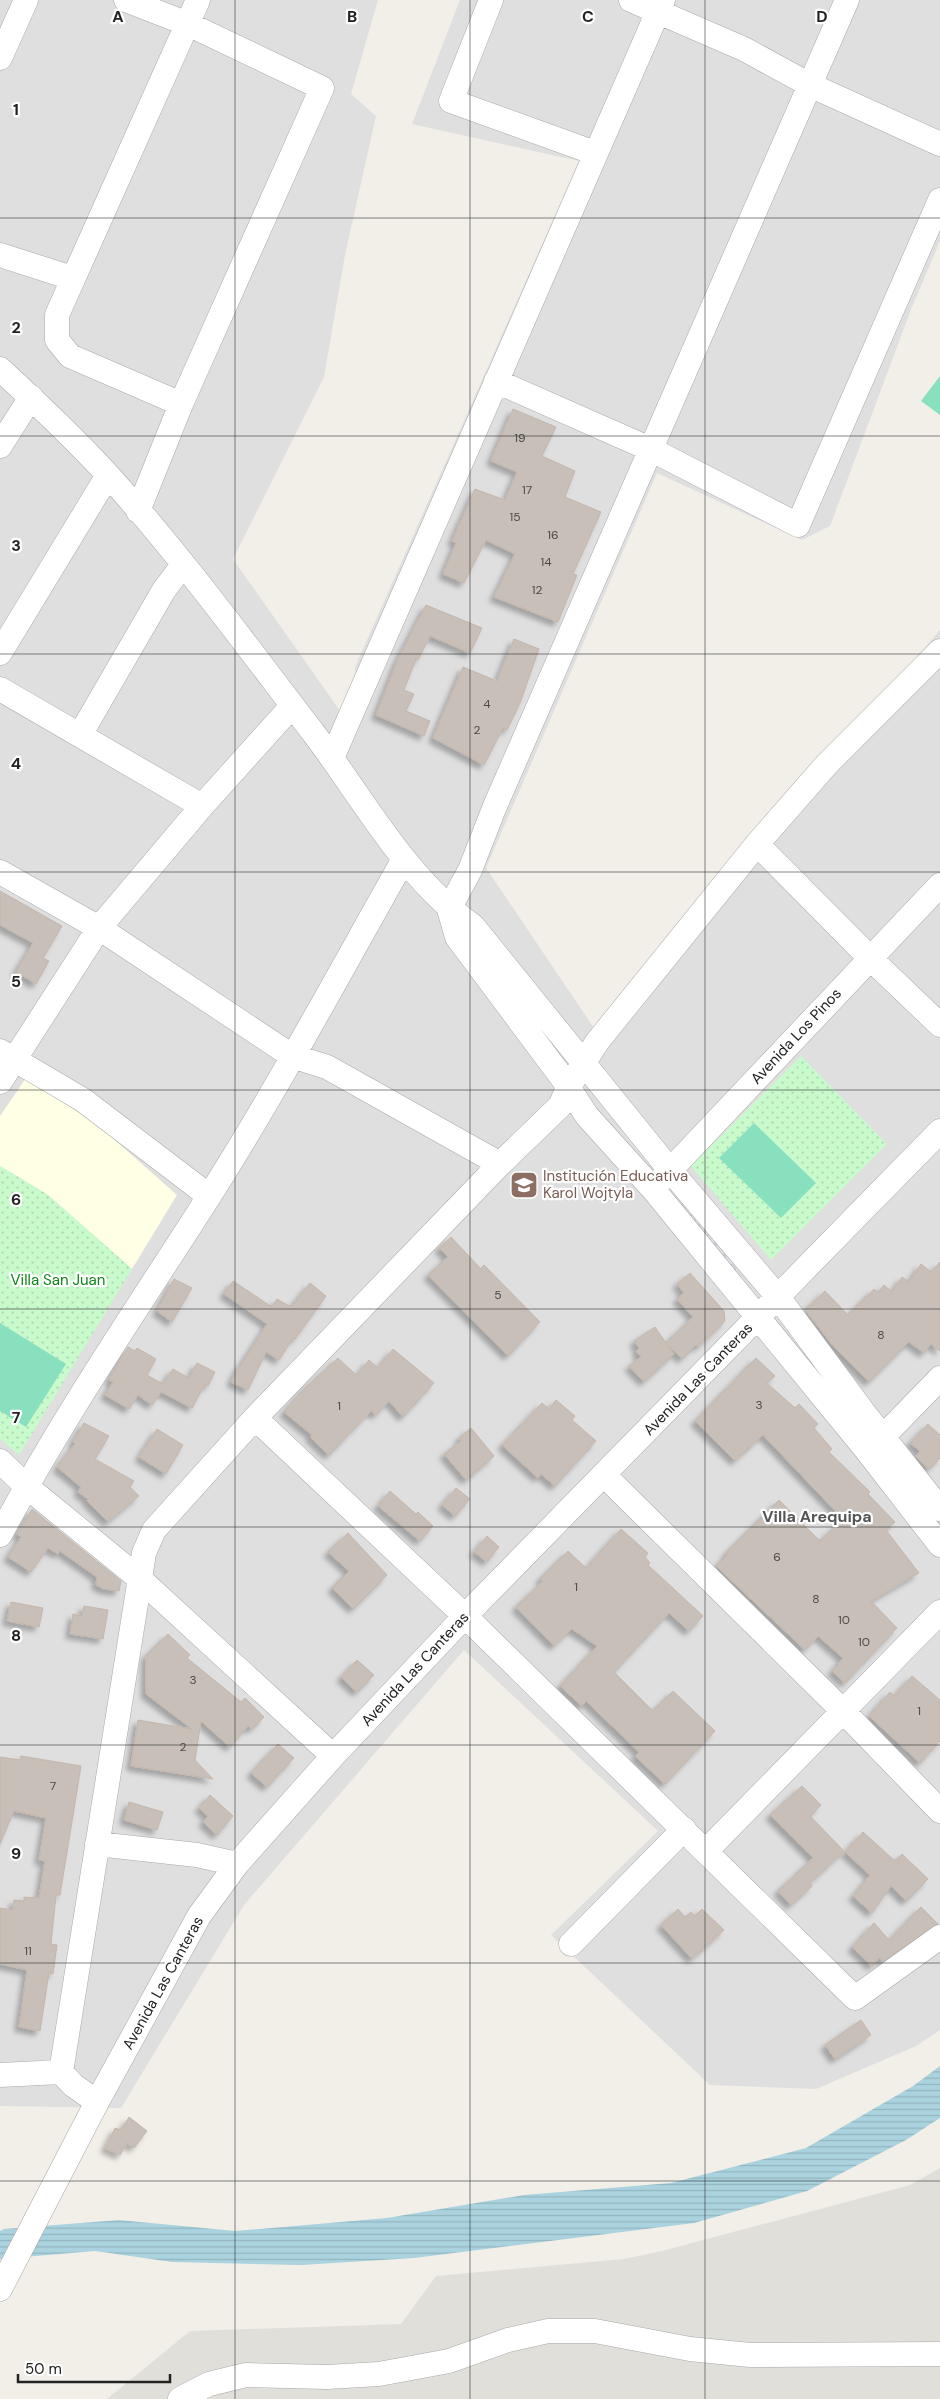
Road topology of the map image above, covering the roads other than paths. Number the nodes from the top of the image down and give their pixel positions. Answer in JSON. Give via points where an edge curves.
{"nodes":[{"id":1,"x":26,"y":0,"type":"edge"},
{"id":2,"x":126,"y":0,"type":"edge"},
{"id":3,"x":198,"y":0,"type":"edge"},
{"id":4,"x":491,"y":0,"type":"edge"},
{"id":5,"x":631,"y":0,"type":"edge"},
{"id":6,"x":847,"y":0,"type":"edge"},
{"id":7,"x":660,"y":5,"type":"edge"},
{"id":8,"x":188,"y":24,"type":"junction"},
{"id":9,"x":0,"y":58,"type":"edge"},
{"id":10,"x":810,"y":85,"type":"junction"},
{"id":11,"x":940,"y":144,"type":"edge"},
{"id":12,"x":595,"y":153,"type":"junction"},
{"id":13,"x":940,"y":200,"type":"edge"},
{"id":14,"x":0,"y":255,"type":"edge"},
{"id":15,"x":72,"y":278,"type":"junction"},
{"id":16,"x":0,"y":369,"type":"edge"},
{"id":17,"x":496,"y":381,"type":"junction"},
{"id":18,"x":30,"y":397,"type":"junction"},
{"id":19,"x":181,"y":404,"type":"junction"},
{"id":20,"x":0,"y":446,"type":"edge"},
{"id":21,"x":650,"y":449,"type":"junction"},
{"id":22,"x":108,"y":475,"type":"junction"},
{"id":23,"x":138,"y":511,"type":"junction"},
{"id":24,"x":183,"y":564,"type":"junction"},
{"id":25,"x":940,"y":651,"type":"edge"},
{"id":26,"x":0,"y":653,"type":"edge"},
{"id":27,"x":0,"y":689,"type":"edge"},
{"id":28,"x":292,"y":706,"type":"junction"},
{"id":29,"x":80,"y":735,"type":"junction"},
{"id":30,"x":332,"y":758,"type":"junction"},
{"id":31,"x":202,"y":806,"type":"junction"},
{"id":32,"x":757,"y":844,"type":"junction"},
{"id":33,"x":404,"y":859,"type":"junction"},
{"id":34,"x":0,"y":872,"type":"edge"},
{"id":35,"x":940,"y":885,"type":"edge"},
{"id":36,"x":449,"y":909,"type":"junction"},
{"id":37,"x":99,"y":928,"type":"junction"},
{"id":38,"x":870,"y":958,"type":"junction"},
{"id":39,"x":940,"y":1025,"type":"edge"},
{"id":40,"x":7,"y":1055,"type":"edge"},
{"id":41,"x":292,"y":1056,"type":"junction"},
{"id":42,"x":584,"y":1064,"type":"junction"},
{"id":43,"x":0,"y":1082,"type":"edge"},
{"id":44,"x":568,"y":1088,"type":"junction"},
{"id":45,"x":940,"y":1131,"type":"edge"},
{"id":46,"x":500,"y":1164,"type":"junction"},
{"id":47,"x":670,"y":1170,"type":"junction"},
{"id":48,"x":653,"y":1189,"type":"junction"},
{"id":49,"x":209,"y":1196,"type":"junction"},
{"id":50,"x":778,"y":1297,"type":"junction"},
{"id":51,"x":757,"y":1318,"type":"junction"},
{"id":52,"x":940,"y":1378,"type":"edge"},
{"id":53,"x":255,"y":1418,"type":"junction"},
{"id":54,"x":876,"y":1444,"type":"junction"},
{"id":55,"x":0,"y":1461,"type":"edge"},
{"id":56,"x":604,"y":1474,"type":"junction"},
{"id":57,"x":26,"y":1486,"type":"junction"},
{"id":58,"x":940,"y":1508,"type":"edge"},
{"id":59,"x":0,"y":1535,"type":"edge"},
{"id":60,"x":940,"y":1545,"type":"edge"},
{"id":61,"x":140,"y":1579,"type":"junction"},
{"id":62,"x":940,"y":1612,"type":"edge"},
{"id":63,"x":465,"y":1616,"type":"junction"},
{"id":64,"x":844,"y":1712,"type":"junction"},
{"id":65,"x":333,"y":1756,"type":"junction"},
{"id":66,"x":940,"y":1811,"type":"edge"},
{"id":67,"x":684,"y":1830,"type":"junction"},
{"id":68,"x":97,"y":1844,"type":"junction"},
{"id":69,"x":706,"y":1851,"type":"junction"},
{"id":70,"x":237,"y":1864,"type":"junction"},
{"id":71,"x":940,"y":1937,"type":"edge"},
{"id":72,"x":571,"y":1944,"type":"dead end"},
{"id":73,"x":61,"y":2072,"type":"junction"},
{"id":74,"x":0,"y":2075,"type":"edge"},
{"id":75,"x":97,"y":2102,"type":"junction"},
{"id":76,"x":0,"y":2289,"type":"edge"},
{"id":77,"x":940,"y":2354,"type":"edge"},
{"id":78,"x":180,"y":2399,"type":"edge"}],
"edges":[{"from":1,"to":9,"type":"street"},
{"from":2,"to":8,"type":"street"},
{"from":3,"to":8,"type":"street"},
{"from":4,"to":12,"type":"street","via":[[451,101]]},
{"from":5,"to":7,"type":"street"},
{"from":6,"to":10,"type":"street"},
{"from":7,"to":10,"type":"street"},
{"from":7,"to":12,"type":"street"},
{"from":8,"to":15,"type":"street"},
{"from":8,"to":19,"type":"street","via":[[322,88]]},
{"from":10,"to":11,"type":"street"},
{"from":10,"to":21,"type":"street"},
{"from":12,"to":17,"type":"street"},
{"from":13,"to":21,"type":"street","via":[[798,525]]},
{"from":14,"to":15,"type":"street"},
{"from":15,"to":19,"type":"street","via":[[56,315],[56,340],[70,356]]},
{"from":16,"to":18,"type":"street"},
{"from":17,"to":21,"type":"street"},
{"from":17,"to":30,"type":"street"},
{"from":18,"to":20,"type":"street"},
{"from":18,"to":22,"type":"street"},
{"from":19,"to":23,"type":"street"},
{"from":21,"to":36,"type":"street","via":[[470,870]]},
{"from":22,"to":23,"type":"street"},
{"from":22,"to":26,"type":"street"},
{"from":23,"to":24,"type":"street"},
{"from":24,"to":28,"type":"street"},
{"from":24,"to":29,"type":"street","via":[[164,590]]},
{"from":25,"to":32,"type":"street","via":[[827,764]]},
{"from":27,"to":29,"type":"street"},
{"from":28,"to":30,"type":"street"},
{"from":28,"to":31,"type":"street"},
{"from":29,"to":31,"type":"street"},
{"from":30,"to":33,"type":"street"},
{"from":31,"to":37,"type":"street"},
{"from":32,"to":38,"type":"street"},
{"from":32,"to":42,"type":"street","via":[[597,1042]]},
{"from":33,"to":36,"type":"street"},
{"from":33,"to":41,"type":"street"},
{"from":34,"to":37,"type":"street"},
{"from":35,"to":38,"type":"street","name":"Avenida Los Pinos"},
{"from":36,"to":42,"type":"street","via":[[473,926]]},
{"from":36,"to":44,"type":"street","via":[[457,937]]},
{"from":37,"to":40,"type":"street"},
{"from":37,"to":41,"type":"street"},
{"from":38,"to":39,"type":"street"},
{"from":38,"to":47,"type":"street","name":"Avenida Los Pinos"},
{"from":40,"to":43,"type":"street"},
{"from":40,"to":49,"type":"street","via":[[83,1100]]},
{"from":41,"to":46,"type":"street","via":[[327,1067]]},
{"from":41,"to":49,"type":"street"},
{"from":42,"to":44,"type":"street"},
{"from":42,"to":47,"type":"street"},
{"from":44,"to":46,"type":"street","via":[[560,1106]]},
{"from":44,"to":48,"type":"street","via":[[587,1116]]},
{"from":45,"to":50,"type":"street","name":"Avenida Las Canteras"},
{"from":46,"to":53,"type":"street"},
{"from":47,"to":48,"type":"street","name":"Avenida Los Pinos"},
{"from":47,"to":50,"type":"street"},
{"from":48,"to":51,"type":"street"},
{"from":49,"to":57,"type":"street","via":[[124,1326]]},
{"from":50,"to":51,"type":"street","name":"Avenida Las Canteras"},
{"from":50,"to":54,"type":"street"},
{"from":51,"to":54,"type":"street"},
{"from":51,"to":56,"type":"street","name":"Avenida Las Canteras"},
{"from":52,"to":54,"type":"street"},
{"from":53,"to":61,"type":"street","via":[[154,1530],[144,1553]]},
{"from":53,"to":63,"type":"street"},
{"from":54,"to":58,"type":"street"},
{"from":54,"to":60,"type":"street"},
{"from":55,"to":57,"type":"street"},
{"from":56,"to":63,"type":"street","name":"Avenida Las Canteras"},
{"from":56,"to":64,"type":"street"},
{"from":57,"to":59,"type":"street"},
{"from":57,"to":61,"type":"street"},
{"from":61,"to":65,"type":"street"},
{"from":61,"to":68,"type":"street"},
{"from":62,"to":64,"type":"street"},
{"from":63,"to":65,"type":"street","name":"Avenida Las Canteras"},
{"from":63,"to":67,"type":"street"},
{"from":64,"to":66,"type":"street"},
{"from":64,"to":69,"type":"street"},
{"from":65,"to":70,"type":"street","name":"Avenida Las Canteras"},
{"from":67,"to":69,"type":"street"},
{"from":67,"to":72,"type":"street"},
{"from":68,"to":70,"type":"street","via":[[197,1855]]},
{"from":68,"to":73,"type":"street"},
{"from":69,"to":71,"type":"street","via":[[854,1998]]},
{"from":70,"to":75,"type":"street","name":"Avenida Las Canteras","via":[[199,1916]]},
{"from":73,"to":74,"type":"street"},
{"from":73,"to":75,"type":"street"},
{"from":75,"to":76,"type":"street","name":"Avenida Las Canteras"},
{"from":77,"to":78,"type":"street","via":[[750,2355],[690,2350],[595,2331],[548,2331],[508,2340],[449,2361],[379,2374],[327,2377],[246,2375],[209,2384]]}]}
